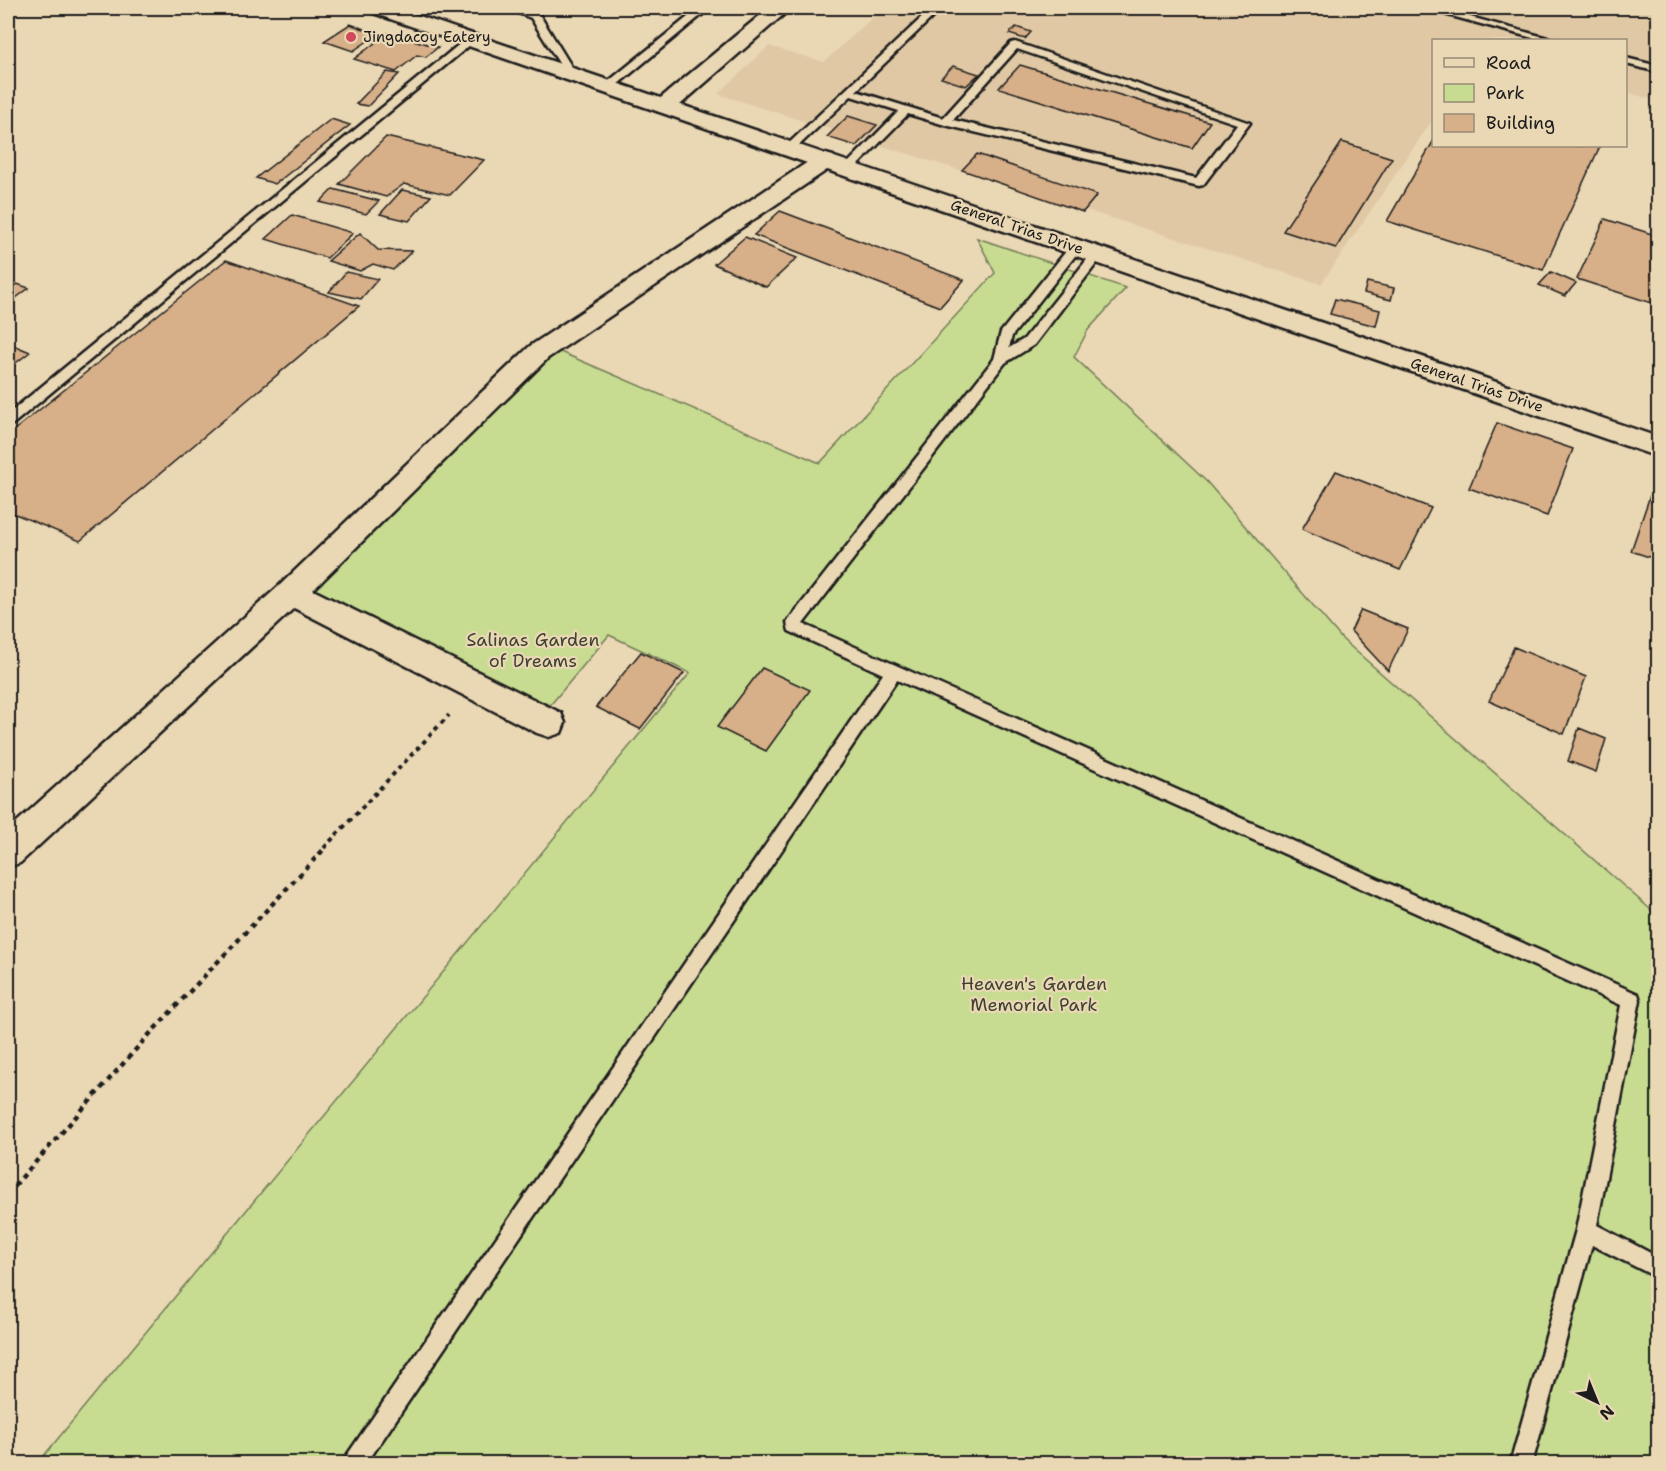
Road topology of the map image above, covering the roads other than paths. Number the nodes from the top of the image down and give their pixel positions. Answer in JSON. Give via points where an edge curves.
{"nodes":[{"id":1,"x":376,"y":8,"type":"edge"},
{"id":2,"x":510,"y":8,"type":"edge"},
{"id":3,"x":705,"y":8,"type":"edge"},
{"id":4,"x":781,"y":8,"type":"edge"},
{"id":5,"x":937,"y":8,"type":"edge"},
{"id":6,"x":1426,"y":8,"type":"edge"},
{"id":7,"x":1546,"y":39,"type":"edge"},
{"id":8,"x":471,"y":40,"type":"junction"},
{"id":9,"x":1627,"y":61,"type":"edge"},
{"id":10,"x":1659,"y":69,"type":"edge"},
{"id":11,"x":571,"y":74,"type":"junction"},
{"id":12,"x":608,"y":87,"type":"junction"},
{"id":13,"x":849,"y":92,"type":"junction"},
{"id":14,"x":665,"y":106,"type":"junction"},
{"id":15,"x":906,"y":110,"type":"junction"},
{"id":16,"x":945,"y":122,"type":"junction"},
{"id":17,"x":789,"y":149,"type":"junction"},
{"id":18,"x":836,"y":165,"type":"junction"},
{"id":19,"x":1087,"y":251,"type":"junction"},
{"id":20,"x":1000,"y":360,"type":"junction"},
{"id":21,"x":8,"y":421,"type":"edge"},
{"id":22,"x":1659,"y":447,"type":"edge"},
{"id":23,"x":291,"y":593,"type":"junction"},
{"id":24,"x":894,"y":671,"type":"junction"},
{"id":25,"x":549,"y":723,"type":"dead end"},
{"id":26,"x":8,"y":852,"type":"edge"},
{"id":27,"x":1586,"y":1230,"type":"junction"},
{"id":28,"x":1659,"y":1268,"type":"edge"},
{"id":29,"x":352,"y":1464,"type":"edge"},
{"id":30,"x":1521,"y":1464,"type":"edge"}],
"edges":[{"from":1,"to":8,"type":"street","name":"General Trias Drive"},
{"from":2,"to":11,"type":"lane","via":[[535,16]]},
{"from":3,"to":12,"type":"lane"},
{"from":4,"to":14,"type":"street"},
{"from":5,"to":13,"type":"lane"},
{"from":6,"to":7,"type":"lane"},
{"from":8,"to":11,"type":"street","name":"General Trias Drive"},
{"from":8,"to":21,"type":"lane"},
{"from":9,"to":10,"type":"lane"},
{"from":11,"to":12,"type":"street","name":"General Trias Drive"},
{"from":12,"to":14,"type":"street","name":"General Trias Drive"},
{"from":13,"to":15,"type":"lane"},
{"from":13,"to":17,"type":"lane"},
{"from":14,"to":17,"type":"street","name":"General Trias Drive"},
{"from":15,"to":16,"type":"lane"},
{"from":15,"to":18,"type":"lane"},
{"from":16,"to":16,"type":"lane","via":[[1199,182],[1244,123],[1015,45]]},
{"from":17,"to":18,"type":"street","name":"General Trias Drive"},
{"from":18,"to":19,"type":"street","name":"General Trias Drive"},
{"from":18,"to":23,"type":"street","via":[[539,352]]},
{"from":19,"to":20,"type":"lane","via":[[1029,342]]},
{"from":19,"to":20,"type":"lane","via":[[1006,335]]},
{"from":19,"to":22,"type":"street","name":"General Trias Drive"},
{"from":20,"to":24,"type":"lane","via":[[795,622],[798,630]]},
{"from":23,"to":25,"type":"street"},
{"from":23,"to":26,"type":"street"},
{"from":24,"to":27,"type":"lane","via":[[1631,1000]]},
{"from":24,"to":29,"type":"lane"},
{"from":27,"to":28,"type":"lane"},
{"from":27,"to":30,"type":"lane"}]}
